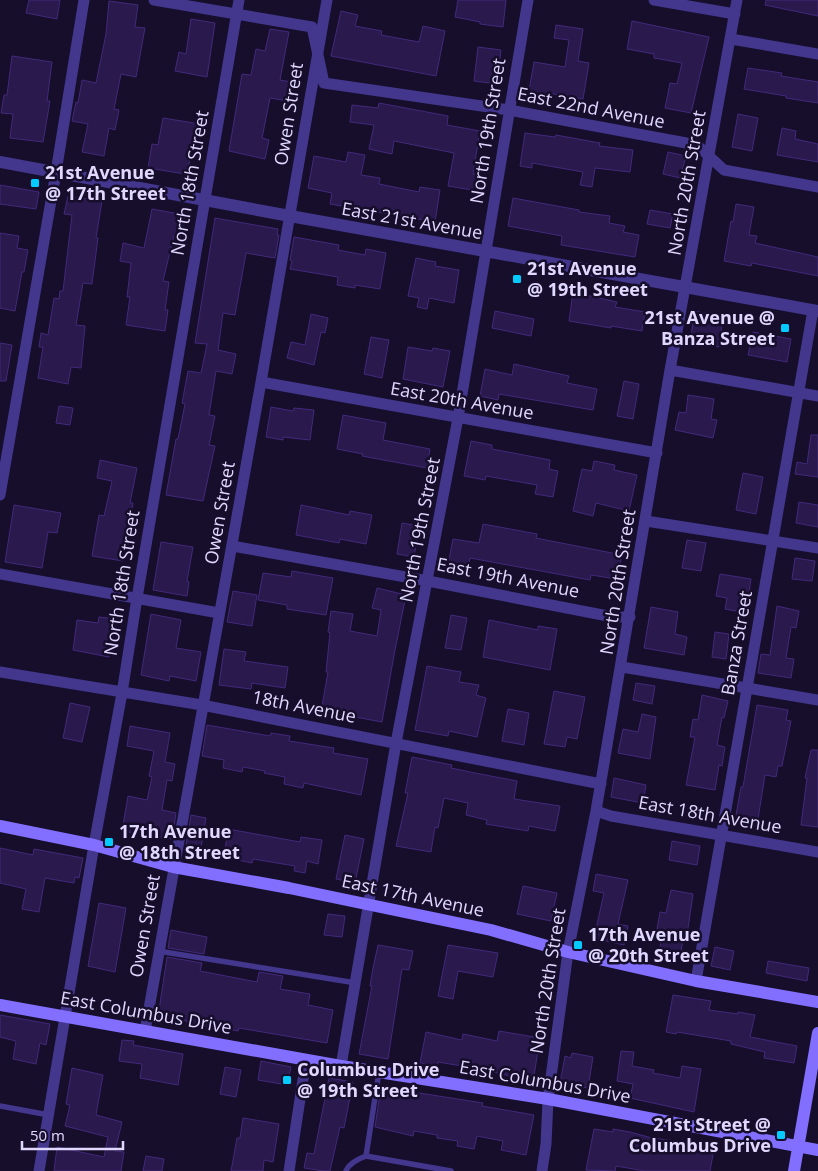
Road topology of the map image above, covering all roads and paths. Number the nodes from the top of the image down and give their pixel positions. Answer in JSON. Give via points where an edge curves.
{"nodes":[{"id":1,"x":84,"y":0,"type":"edge"},
{"id":2,"x":154,"y":0,"type":"edge"},
{"id":3,"x":239,"y":0,"type":"edge"},
{"id":4,"x":327,"y":0,"type":"edge"},
{"id":5,"x":528,"y":0,"type":"edge"},
{"id":6,"x":654,"y":0,"type":"edge"},
{"id":7,"x":737,"y":0,"type":"edge"},
{"id":8,"x":237,"y":14,"type":"junction"},
{"id":9,"x":734,"y":14,"type":"junction"},
{"id":10,"x":731,"y":38,"type":"junction"},
{"id":11,"x":318,"y":50,"type":"junction"},
{"id":12,"x":818,"y":54,"type":"edge"},
{"id":13,"x":509,"y":110,"type":"junction"},
{"id":14,"x":710,"y":157,"type":"junction"},
{"id":15,"x":0,"y":162,"type":"edge"},
{"id":16,"x":56,"y":172,"type":"junction"},
{"id":17,"x":818,"y":186,"type":"edge"},
{"id":18,"x":204,"y":200,"type":"junction"},
{"id":19,"x":290,"y":216,"type":"junction"},
{"id":20,"x":486,"y":252,"type":"junction"},
{"id":21,"x":686,"y":288,"type":"junction"},
{"id":22,"x":815,"y":311,"type":"edge"},
{"id":23,"x":670,"y":370,"type":"junction"},
{"id":24,"x":261,"y":382,"type":"junction"},
{"id":25,"x":798,"y":392,"type":"junction"},
{"id":26,"x":818,"y":396,"type":"edge"},
{"id":27,"x":458,"y":418,"type":"junction"},
{"id":28,"x":657,"y":453,"type":"junction"},
{"id":29,"x":0,"y":495,"type":"edge"},
{"id":30,"x":646,"y":520,"type":"junction"},
{"id":31,"x":772,"y":540,"type":"junction"},
{"id":32,"x":232,"y":546,"type":"junction"},
{"id":33,"x":818,"y":548,"type":"edge"},
{"id":34,"x":0,"y":574,"type":"edge"},
{"id":35,"x":428,"y":580,"type":"junction"},
{"id":36,"x":137,"y":598,"type":"junction"},
{"id":37,"x":219,"y":613,"type":"junction"},
{"id":38,"x":630,"y":617,"type":"junction"},
{"id":39,"x":622,"y":667,"type":"junction"},
{"id":40,"x":0,"y":672,"type":"edge"},
{"id":41,"x":747,"y":687,"type":"junction"},
{"id":42,"x":122,"y":693,"type":"junction"},
{"id":43,"x":818,"y":700,"type":"edge"},
{"id":44,"x":202,"y":705,"type":"junction"},
{"id":45,"x":396,"y":743,"type":"junction"},
{"id":46,"x":601,"y":784,"type":"junction"},
{"id":47,"x":596,"y":810,"type":"junction"},
{"id":48,"x":0,"y":826,"type":"edge"},
{"id":49,"x":721,"y":834,"type":"junction"},
{"id":50,"x":94,"y":845,"type":"junction"},
{"id":51,"x":818,"y":852,"type":"edge"},
{"id":52,"x":173,"y":867,"type":"junction"},
{"id":53,"x":369,"y":904,"type":"junction"},
{"id":54,"x":158,"y":951,"type":"junction"},
{"id":55,"x":568,"y":952,"type":"junction"},
{"id":56,"x":696,"y":981,"type":"junction"},
{"id":57,"x":356,"y":983,"type":"junction"},
{"id":58,"x":818,"y":1002,"type":"edge"},
{"id":59,"x":0,"y":1005,"type":"edge"},
{"id":60,"x":65,"y":1016,"type":"junction"},
{"id":61,"x":144,"y":1031,"type":"junction"},
{"id":62,"x":818,"y":1033,"type":"edge"},
{"id":63,"x":306,"y":1060,"type":"junction"},
{"id":64,"x":341,"y":1066,"type":"junction"},
{"id":65,"x":379,"y":1072,"type":"junction"},
{"id":66,"x":548,"y":1099,"type":"junction"},
{"id":67,"x":0,"y":1106,"type":"edge"},
{"id":68,"x":48,"y":1115,"type":"junction"},
{"id":69,"x":798,"y":1146,"type":"junction"},
{"id":70,"x":818,"y":1150,"type":"edge"},
{"id":71,"x":366,"y":1156,"type":"junction"},
{"id":72,"x":39,"y":1171,"type":"edge"},
{"id":73,"x":288,"y":1171,"type":"edge"},
{"id":74,"x":346,"y":1171,"type":"edge"},
{"id":75,"x":451,"y":1171,"type":"edge"},
{"id":76,"x":542,"y":1171,"type":"edge"},
{"id":77,"x":794,"y":1171,"type":"edge"}],
"edges":[{"from":1,"to":16,"type":"street"},
{"from":2,"to":8,"type":"street","name":"East 22nd Avenue"},
{"from":3,"to":8,"type":"street","name":"North 18th Street"},
{"from":4,"to":11,"type":"street","name":"Owen Street"},
{"from":5,"to":13,"type":"street","name":"North 19th Street"},
{"from":6,"to":9,"type":"street"},
{"from":7,"to":9,"type":"street","name":"North 20th Street"},
{"from":8,"to":11,"type":"street","name":"East 22nd Avenue","via":[[312,27]]},
{"from":8,"to":18,"type":"street","name":"North 18th Street"},
{"from":9,"to":10,"type":"street","name":"North 20th Street"},
{"from":10,"to":12,"type":"street"},
{"from":10,"to":14,"type":"street","name":"North 20th Street"},
{"from":11,"to":13,"type":"street","name":"East 22nd Avenue","via":[[324,82]]},
{"from":11,"to":19,"type":"street","name":"Owen Street"},
{"from":13,"to":14,"type":"street","name":"East 22nd Avenue","via":[[697,145]]},
{"from":13,"to":20,"type":"street","name":"North 19th Street"},
{"from":14,"to":17,"type":"street","name":"East 22nd Avenue","via":[[724,170]]},
{"from":14,"to":21,"type":"street","name":"North 20th Street"},
{"from":15,"to":16,"type":"street","name":"East 21st Avenue"},
{"from":16,"to":18,"type":"street","name":"East 21st Avenue"},
{"from":16,"to":29,"type":"street"},
{"from":18,"to":19,"type":"street","name":"East 21st Avenue"},
{"from":18,"to":36,"type":"street","name":"North 18th Street"},
{"from":19,"to":20,"type":"street","name":"East 21st Avenue"},
{"from":19,"to":24,"type":"street","name":"Owen Street"},
{"from":20,"to":21,"type":"street","name":"East 21st Avenue"},
{"from":20,"to":27,"type":"street","name":"North 19th Street"},
{"from":21,"to":22,"type":"street","name":"East 21st Avenue"},
{"from":21,"to":23,"type":"street","name":"North 20th Street"},
{"from":22,"to":25,"type":"street","name":"Banza Street"},
{"from":23,"to":25,"type":"street"},
{"from":23,"to":28,"type":"street","name":"North 20th Street"},
{"from":24,"to":27,"type":"street","name":"East 20th Avenue"},
{"from":24,"to":32,"type":"street","name":"Owen Street"},
{"from":25,"to":26,"type":"street"},
{"from":25,"to":31,"type":"street","name":"Banza Street"},
{"from":27,"to":28,"type":"street","name":"East 20th Avenue"},
{"from":27,"to":35,"type":"street","name":"North 19th Street"},
{"from":28,"to":30,"type":"street","name":"North 20th Street"},
{"from":30,"to":31,"type":"street"},
{"from":30,"to":38,"type":"street","name":"North 20th Street"},
{"from":31,"to":33,"type":"street"},
{"from":31,"to":41,"type":"street","name":"Banza Street"},
{"from":32,"to":35,"type":"street","name":"East 19th Avenue"},
{"from":32,"to":37,"type":"street","name":"Owen Street"},
{"from":34,"to":36,"type":"street"},
{"from":35,"to":38,"type":"street","name":"East 19th Avenue"},
{"from":35,"to":45,"type":"street","name":"North 19th Street"},
{"from":36,"to":37,"type":"street"},
{"from":36,"to":42,"type":"street","name":"North 18th Street"},
{"from":37,"to":44,"type":"street","name":"Owen Street"},
{"from":38,"to":39,"type":"street","name":"North 20th Street"},
{"from":39,"to":41,"type":"street"},
{"from":39,"to":46,"type":"street","name":"North 20th Street"},
{"from":40,"to":42,"type":"street","name":"18th Avenue"},
{"from":41,"to":43,"type":"street"},
{"from":41,"to":49,"type":"street","name":"Banza Street"},
{"from":42,"to":44,"type":"street","name":"18th Avenue"},
{"from":42,"to":50,"type":"street","name":"North 18th Street"},
{"from":44,"to":45,"type":"street","name":"18th Avenue"},
{"from":44,"to":52,"type":"street","name":"Owen Street"},
{"from":45,"to":46,"type":"street","name":"18th Avenue"},
{"from":45,"to":53,"type":"street","name":"North 19th Street"},
{"from":46,"to":47,"type":"street","name":"North 20th Street"},
{"from":47,"to":49,"type":"street","name":"East 18th Avenue","via":[[612,816]]},
{"from":47,"to":55,"type":"street","name":"North 20th Street"},
{"from":48,"to":50,"type":"main road","name":"East 17th Avenue"},
{"from":49,"to":51,"type":"street","name":"East 18th Avenue"},
{"from":49,"to":56,"type":"street","name":"Banza Street"},
{"from":50,"to":52,"type":"main road","name":"East 17th Avenue"},
{"from":50,"to":60,"type":"street","name":"North 18th Street"},
{"from":52,"to":53,"type":"main road","name":"East 17th Avenue"},
{"from":52,"to":54,"type":"street","name":"Owen Street"},
{"from":53,"to":55,"type":"main road","name":"East 17th Avenue","via":[[491,930]]},
{"from":53,"to":57,"type":"street","name":"North 19th Street"},
{"from":54,"to":57,"type":"lane"},
{"from":54,"to":61,"type":"street","name":"Owen Street"},
{"from":55,"to":56,"type":"main road","name":"East 17th Avenue"},
{"from":55,"to":66,"type":"street","name":"North 20th Street"},
{"from":56,"to":58,"type":"main road","name":"East 17th Avenue"},
{"from":57,"to":64,"type":"street","name":"North 19th Street"},
{"from":59,"to":60,"type":"main road","name":"East Columbus Drive"},
{"from":60,"to":61,"type":"main road","name":"East Columbus Drive"},
{"from":60,"to":68,"type":"street","name":"North 18th Street"},
{"from":61,"to":63,"type":"main road","name":"East Columbus Drive"},
{"from":62,"to":69,"type":"main road"},
{"from":63,"to":64,"type":"main road","name":"East Columbus Drive"},
{"from":63,"to":73,"type":"street"},
{"from":64,"to":65,"type":"main road","name":"East Columbus Drive"},
{"from":65,"to":66,"type":"main road","name":"East Columbus Drive"},
{"from":65,"to":71,"type":"lane"},
{"from":66,"to":69,"type":"main road","name":"East Columbus Drive"},
{"from":66,"to":76,"type":"street","name":"North 20th Street"},
{"from":67,"to":68,"type":"lane"},
{"from":68,"to":72,"type":"street","name":"North 18th Street"},
{"from":69,"to":70,"type":"main road","name":"East Columbus Drive"},
{"from":69,"to":77,"type":"main road"},
{"from":71,"to":74,"type":"lane","via":[[356,1160]]},
{"from":71,"to":75,"type":"lane"}]}
